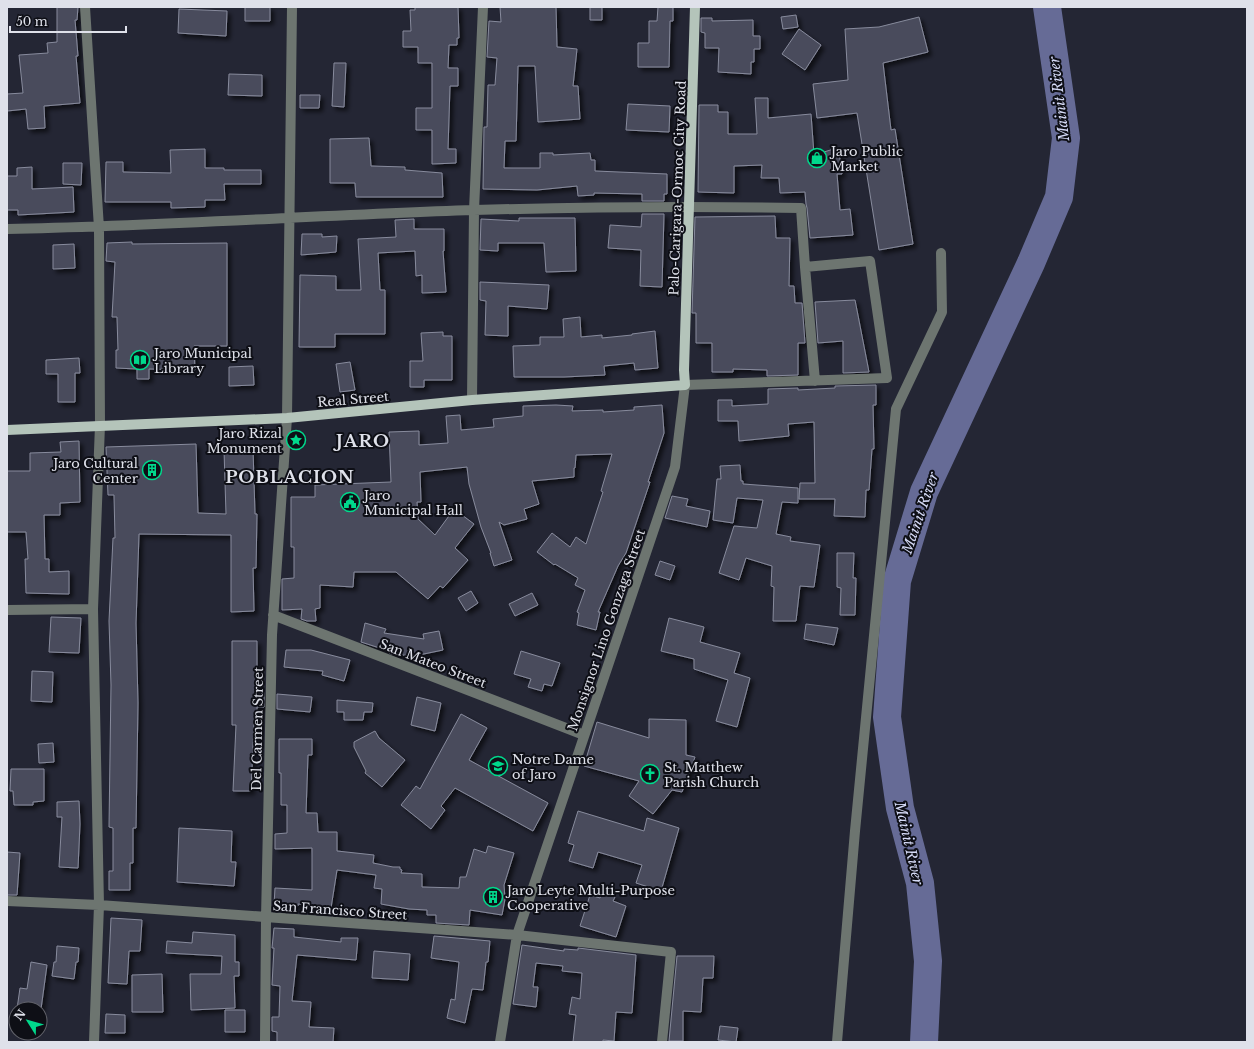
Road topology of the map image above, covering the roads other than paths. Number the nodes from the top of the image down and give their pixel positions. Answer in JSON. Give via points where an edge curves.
{"nodes":[{"id":1,"x":85,"y":7,"type":"edge"},
{"id":2,"x":292,"y":7,"type":"edge"},
{"id":3,"x":483,"y":7,"type":"edge"},
{"id":4,"x":695,"y":7,"type":"edge"},
{"id":5,"x":690,"y":206,"type":"junction"},
{"id":6,"x":474,"y":210,"type":"junction"},
{"id":7,"x":290,"y":218,"type":"junction"},
{"id":8,"x":100,"y":228,"type":"junction"},
{"id":9,"x":7,"y":229,"type":"edge"},
{"id":10,"x":941,"y":253,"type":"dead end"},
{"id":11,"x":806,"y":267,"type":"junction"},
{"id":12,"x":816,"y":381,"type":"junction"},
{"id":13,"x":685,"y":385,"type":"junction"},
{"id":14,"x":472,"y":400,"type":"junction"},
{"id":15,"x":287,"y":418,"type":"junction"},
{"id":16,"x":100,"y":425,"type":"junction"},
{"id":17,"x":7,"y":430,"type":"edge"},
{"id":18,"x":93,"y":609,"type":"junction"},
{"id":19,"x":7,"y":610,"type":"edge"},
{"id":20,"x":273,"y":616,"type":"junction"},
{"id":21,"x":584,"y":735,"type":"junction"},
{"id":22,"x":7,"y":901,"type":"edge"},
{"id":23,"x":99,"y":905,"type":"junction"},
{"id":24,"x":266,"y":918,"type":"junction"},
{"id":25,"x":517,"y":936,"type":"junction"},
{"id":26,"x":94,"y":1042,"type":"edge"},
{"id":27,"x":265,"y":1042,"type":"edge"},
{"id":28,"x":500,"y":1042,"type":"edge"},
{"id":29,"x":662,"y":1042,"type":"edge"},
{"id":30,"x":837,"y":1042,"type":"edge"}],
"edges":[{"from":1,"to":8,"type":"street"},
{"from":2,"to":7,"type":"street","name":"Del Carmen Street"},
{"from":3,"to":6,"type":"street"},
{"from":4,"to":5,"type":"main road","name":"Palo-Carigara-Ormoc City Road"},
{"from":5,"to":6,"type":"street"},
{"from":5,"to":11,"type":"street","via":[[801,208]]},
{"from":5,"to":13,"type":"main road","name":"Palo-Carigara-Ormoc City Road"},
{"from":6,"to":7,"type":"street"},
{"from":6,"to":14,"type":"street"},
{"from":7,"to":8,"type":"street"},
{"from":7,"to":15,"type":"street","name":"Del Carmen Street"},
{"from":8,"to":9,"type":"street"},
{"from":8,"to":16,"type":"street"},
{"from":10,"to":30,"type":"street","via":[[942,312],[896,409]]},
{"from":11,"to":12,"type":"street"},
{"from":11,"to":12,"type":"street","via":[[870,261],[887,378]]},
{"from":12,"to":13,"type":"street"},
{"from":13,"to":14,"type":"main road","name":"Real Street"},
{"from":13,"to":21,"type":"street","name":"Monsignor Lino Gonzaga Street","via":[[675,467]]},
{"from":14,"to":15,"type":"main road","name":"Real Street"},
{"from":15,"to":16,"type":"main road","name":"Real Street"},
{"from":15,"to":20,"type":"street","name":"Del Carmen Street"},
{"from":16,"to":17,"type":"main road","name":"Real Street"},
{"from":16,"to":18,"type":"street"},
{"from":18,"to":19,"type":"street"},
{"from":18,"to":23,"type":"street"},
{"from":20,"to":21,"type":"street","name":"San Mateo Street"},
{"from":20,"to":24,"type":"street","name":"Del Carmen Street"},
{"from":21,"to":25,"type":"street","name":"Monsignor Lino Gonzaga Street"},
{"from":22,"to":23,"type":"street","name":"San Francisco Street"},
{"from":23,"to":24,"type":"street","name":"San Francisco Street"},
{"from":23,"to":26,"type":"street"},
{"from":24,"to":25,"type":"street","name":"San Francisco Street"},
{"from":24,"to":27,"type":"street","name":"Del Carmen Street"},
{"from":25,"to":28,"type":"street","name":"Monsignor Lino Gonzaga Street"},
{"from":25,"to":29,"type":"street","name":"San Francisco Street","via":[[671,952]]}]}
